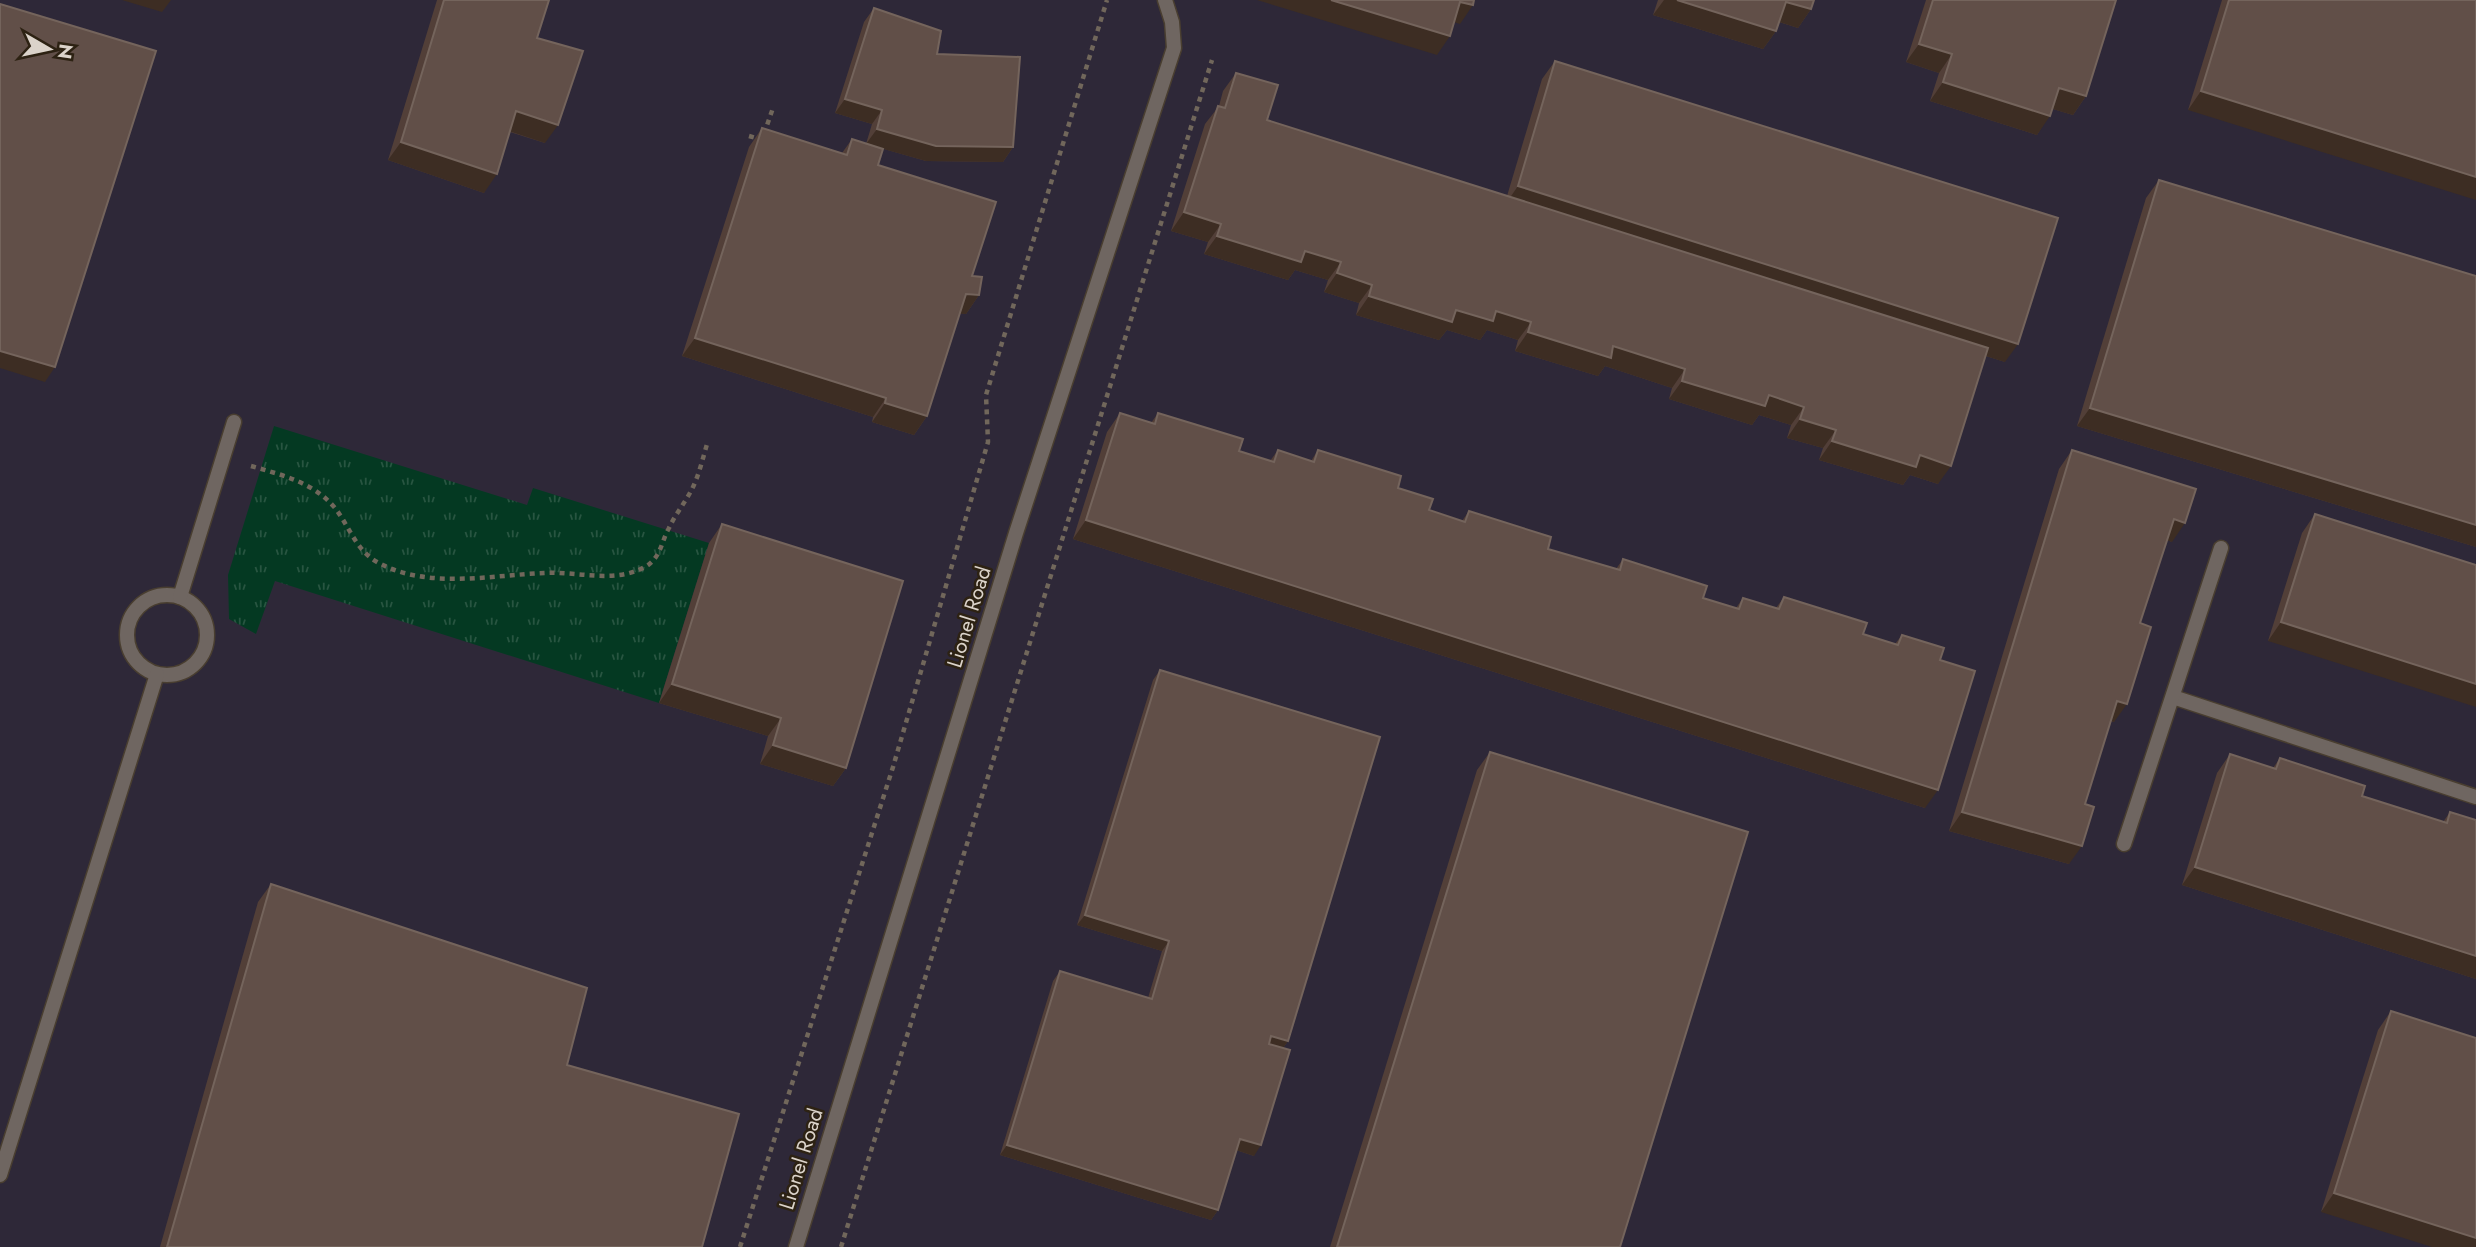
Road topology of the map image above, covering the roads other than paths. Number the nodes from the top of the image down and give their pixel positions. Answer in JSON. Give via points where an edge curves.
{"nodes":[{"id":1,"x":1165,"y":0,"type":"edge"},
{"id":2,"x":234,"y":422,"type":"dead end"},
{"id":3,"x":2221,"y":548,"type":"dead end"},
{"id":4,"x":180,"y":597,"type":"junction"},
{"id":5,"x":156,"y":674,"type":"junction"},
{"id":6,"x":2173,"y":697,"type":"junction"},
{"id":7,"x":2476,"y":797,"type":"edge"},
{"id":8,"x":2124,"y":844,"type":"dead end"},
{"id":9,"x":0,"y":1175,"type":"edge"},
{"id":10,"x":796,"y":1247,"type":"edge"}],
"edges":[{"from":1,"to":10,"type":"street","name":"Lionel Road","via":[[1174,48],[1016,533]]},
{"from":2,"to":4,"type":"street"},
{"from":3,"to":6,"type":"street"},
{"from":4,"to":5,"type":"street","via":[[202,614],[207,640],[195,664],[183,672]]},
{"from":4,"to":5,"type":"street","via":[[152,598],[130,624],[128,645],[135,658]]},
{"from":5,"to":9,"type":"street"},
{"from":6,"to":7,"type":"street"},
{"from":6,"to":8,"type":"street"}]}
